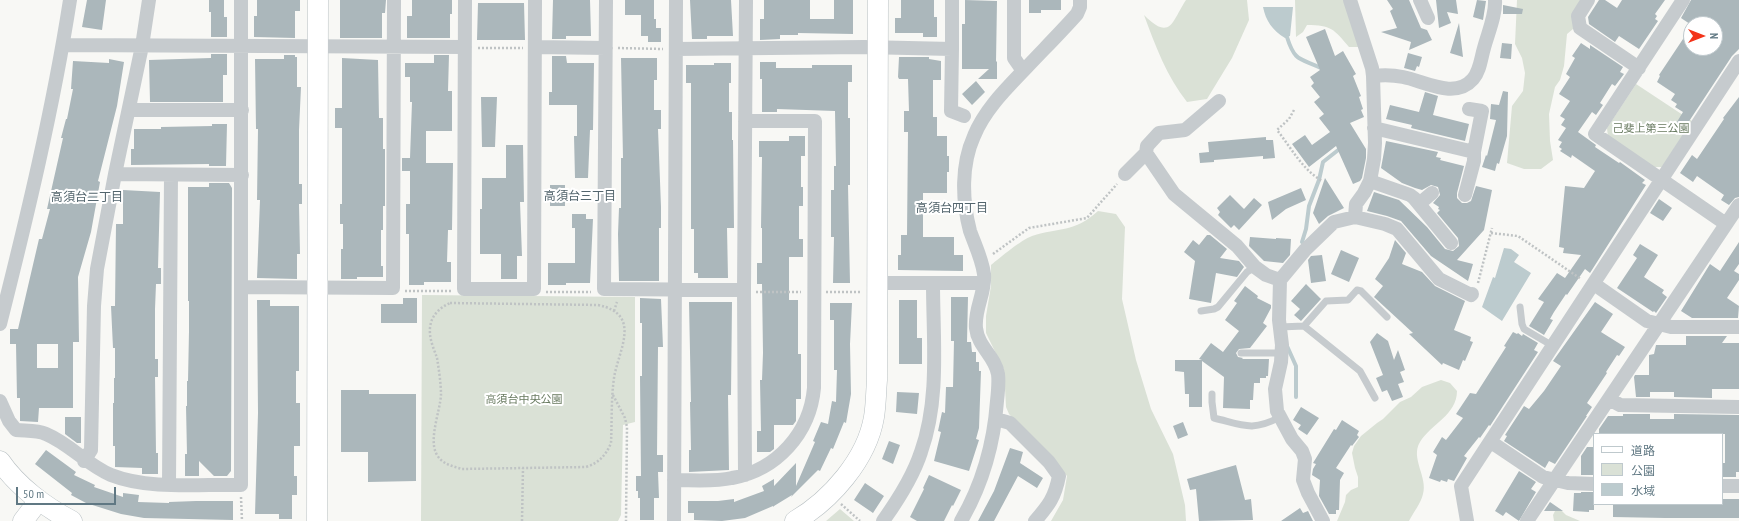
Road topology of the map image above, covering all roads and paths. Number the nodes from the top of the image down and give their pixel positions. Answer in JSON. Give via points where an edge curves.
{"nodes":[{"id":1,"x":70,"y":0,"type":"edge"},
{"id":2,"x":149,"y":0,"type":"edge"},
{"id":3,"x":241,"y":0,"type":"edge"},
{"id":4,"x":318,"y":0,"type":"edge"},
{"id":5,"x":394,"y":0,"type":"edge"},
{"id":6,"x":465,"y":0,"type":"edge"},
{"id":7,"x":535,"y":0,"type":"edge"},
{"id":8,"x":606,"y":0,"type":"edge"},
{"id":9,"x":676,"y":0,"type":"edge"},
{"id":10,"x":746,"y":0,"type":"edge"},
{"id":11,"x":878,"y":0,"type":"edge"},
{"id":12,"x":952,"y":0,"type":"edge"},
{"id":13,"x":1014,"y":0,"type":"edge"},
{"id":14,"x":1080,"y":0,"type":"edge"},
{"id":15,"x":1350,"y":0,"type":"edge"},
{"id":16,"x":1420,"y":0,"type":"edge"},
{"id":17,"x":1495,"y":0,"type":"edge"},
{"id":18,"x":1588,"y":0,"type":"edge"},
{"id":19,"x":1683,"y":0,"type":"edge"},
{"id":20,"x":1428,"y":18,"type":"dead end"},
{"id":21,"x":63,"y":45,"type":"junction"},
{"id":22,"x":142,"y":46,"type":"junction"},
{"id":23,"x":241,"y":46,"type":"junction"},
{"id":24,"x":318,"y":47,"type":"junction"},
{"id":25,"x":394,"y":47,"type":"junction"},
{"id":26,"x":465,"y":47,"type":"junction"},
{"id":27,"x":535,"y":47,"type":"junction"},
{"id":28,"x":606,"y":48,"type":"junction"},
{"id":29,"x":878,"y":48,"type":"junction"},
{"id":30,"x":676,"y":49,"type":"junction"},
{"id":31,"x":745,"y":49,"type":"junction"},
{"id":32,"x":952,"y":49,"type":"junction"},
{"id":33,"x":1739,"y":61,"type":"edge"},
{"id":34,"x":1639,"y":68,"type":"junction"},
{"id":35,"x":1023,"y":71,"type":"junction"},
{"id":36,"x":1373,"y":76,"type":"junction"},
{"id":37,"x":1219,"y":101,"type":"dead end"},
{"id":38,"x":1469,"y":109,"type":"dead end"},
{"id":39,"x":129,"y":110,"type":"junction"},
{"id":40,"x":242,"y":110,"type":"junction"},
{"id":41,"x":1294,"y":110,"type":"dead end"},
{"id":42,"x":964,"y":116,"type":"dead end"},
{"id":43,"x":745,"y":120,"type":"junction"},
{"id":44,"x":1374,"y":128,"type":"junction"},
{"id":45,"x":1474,"y":152,"type":"junction"},
{"id":46,"x":1146,"y":153,"type":"junction"},
{"id":47,"x":115,"y":174,"type":"junction"},
{"id":48,"x":1125,"y":174,"type":"joint"},
{"id":49,"x":171,"y":175,"type":"junction"},
{"id":50,"x":242,"y":175,"type":"junction"},
{"id":51,"x":1660,"y":179,"type":"junction"},
{"id":52,"x":1322,"y":181,"type":"dead end"},
{"id":53,"x":1370,"y":181,"type":"junction"},
{"id":54,"x":1432,"y":193,"type":"dead end"},
{"id":55,"x":1465,"y":195,"type":"dead end"},
{"id":56,"x":1419,"y":204,"type":"junction"},
{"id":57,"x":1739,"y":205,"type":"edge"},
{"id":58,"x":1355,"y":217,"type":"junction"},
{"id":59,"x":1726,"y":224,"type":"junction"},
{"id":60,"x":1492,"y":228,"type":"dead end"},
{"id":61,"x":1491,"y":232,"type":"junction"},
{"id":62,"x":1451,"y":243,"type":"dead end"},
{"id":63,"x":981,"y":263,"type":"junction"},
{"id":64,"x":1255,"y":267,"type":"junction"},
{"id":65,"x":1280,"y":280,"type":"junction"},
{"id":66,"x":877,"y":283,"type":"junction"},
{"id":67,"x":933,"y":283,"type":"junction"},
{"id":68,"x":983,"y":283,"type":"junction"},
{"id":69,"x":1593,"y":285,"type":"junction"},
{"id":70,"x":241,"y":288,"type":"junction"},
{"id":71,"x":317,"y":288,"type":"junction"},
{"id":72,"x":394,"y":288,"type":"junction"},
{"id":73,"x":464,"y":289,"type":"junction"},
{"id":74,"x":534,"y":289,"type":"junction"},
{"id":75,"x":604,"y":289,"type":"junction"},
{"id":76,"x":1475,"y":289,"type":"joint"},
{"id":77,"x":676,"y":290,"type":"junction"},
{"id":78,"x":744,"y":290,"type":"junction"},
{"id":79,"x":1520,"y":307,"type":"dead end"},
{"id":80,"x":1201,"y":311,"type":"dead end"},
{"id":81,"x":1387,"y":317,"type":"dead end"},
{"id":82,"x":0,"y":324,"type":"edge"},
{"id":83,"x":1658,"y":324,"type":"junction"},
{"id":84,"x":1304,"y":326,"type":"junction"},
{"id":85,"x":1284,"y":327,"type":"junction"},
{"id":86,"x":1739,"y":327,"type":"edge"},
{"id":87,"x":1553,"y":346,"type":"junction"},
{"id":88,"x":1241,"y":353,"type":"dead end"},
{"id":89,"x":1281,"y":353,"type":"junction"},
{"id":90,"x":613,"y":394,"type":"junction"},
{"id":91,"x":1212,"y":394,"type":"dead end"},
{"id":92,"x":1375,"y":398,"type":"dead end"},
{"id":93,"x":1609,"y":399,"type":"junction"},
{"id":94,"x":0,"y":401,"type":"edge"},
{"id":95,"x":1739,"y":407,"type":"edge"},
{"id":96,"x":1280,"y":417,"type":"junction"},
{"id":97,"x":996,"y":419,"type":"junction"},
{"id":98,"x":1491,"y":442,"type":"junction"},
{"id":99,"x":0,"y":461,"type":"edge"},
{"id":100,"x":84,"y":461,"type":"junction"},
{"id":101,"x":523,"y":468,"type":"junction"},
{"id":102,"x":745,"y":475,"type":"junction"},
{"id":103,"x":674,"y":480,"type":"junction"},
{"id":104,"x":1554,"y":480,"type":"junction"},
{"id":105,"x":169,"y":484,"type":"junction"},
{"id":106,"x":241,"y":484,"type":"junction"},
{"id":107,"x":1593,"y":484,"type":"edge"},
{"id":108,"x":1723,"y":486,"type":"edge"},
{"id":109,"x":1739,"y":486,"type":"edge"},
{"id":110,"x":39,"y":500,"type":"junction"},
{"id":111,"x":839,"y":502,"type":"dead end"},
{"id":112,"x":23,"y":521,"type":"edge"},
{"id":113,"x":72,"y":521,"type":"edge"},
{"id":114,"x":242,"y":521,"type":"edge"},
{"id":115,"x":317,"y":521,"type":"edge"},
{"id":116,"x":522,"y":521,"type":"edge"},
{"id":117,"x":626,"y":521,"type":"edge"},
{"id":118,"x":674,"y":521,"type":"edge"},
{"id":119,"x":795,"y":521,"type":"edge"},
{"id":120,"x":860,"y":521,"type":"edge"},
{"id":121,"x":882,"y":521,"type":"edge"},
{"id":122,"x":961,"y":521,"type":"edge"},
{"id":123,"x":1035,"y":521,"type":"edge"},
{"id":124,"x":1323,"y":521,"type":"edge"},
{"id":125,"x":1467,"y":521,"type":"edge"},
{"id":126,"x":1527,"y":521,"type":"edge"}],
"edges":[{"from":1,"to":21,"type":"street"},
{"from":2,"to":22,"type":"street"},
{"from":3,"to":23,"type":"street"},
{"from":4,"to":24,"type":"street"},
{"from":5,"to":25,"type":"street"},
{"from":6,"to":26,"type":"street"},
{"from":7,"to":27,"type":"street"},
{"from":8,"to":28,"type":"street"},
{"from":9,"to":30,"type":"street"},
{"from":10,"to":31,"type":"street"},
{"from":11,"to":29,"type":"street"},
{"from":12,"to":32,"type":"street"},
{"from":13,"to":35,"type":"street","via":[[1014,58]]},
{"from":14,"to":35,"type":"street","via":[[1077,14]]},
{"from":15,"to":36,"type":"street"},
{"from":16,"to":20,"type":"street"},
{"from":17,"to":36,"type":"street","via":[[1478,69],[1470,82],[1449,89],[1402,77]]},
{"from":18,"to":34,"type":"street","via":[[1578,16],[1580,28]]},
{"from":19,"to":34,"type":"street"},
{"from":21,"to":22,"type":"street"},
{"from":21,"to":82,"type":"street"},
{"from":22,"to":23,"type":"street"},
{"from":22,"to":39,"type":"street"},
{"from":23,"to":24,"type":"street"},
{"from":23,"to":40,"type":"street"},
{"from":24,"to":25,"type":"street"},
{"from":24,"to":71,"type":"street"},
{"from":25,"to":26,"type":"street"},
{"from":25,"to":72,"type":"street"},
{"from":26,"to":27,"type":"path"},
{"from":26,"to":73,"type":"street"},
{"from":27,"to":28,"type":"street"},
{"from":27,"to":74,"type":"street"},
{"from":28,"to":30,"type":"path"},
{"from":28,"to":75,"type":"street"},
{"from":29,"to":31,"type":"street"},
{"from":29,"to":32,"type":"street"},
{"from":29,"to":66,"type":"street"},
{"from":30,"to":31,"type":"street"},
{"from":30,"to":77,"type":"street"},
{"from":31,"to":43,"type":"street"},
{"from":32,"to":42,"type":"street","via":[[951,110]]},
{"from":33,"to":51,"type":"street"},
{"from":34,"to":51,"type":"street","via":[[1595,134]]},
{"from":35,"to":63,"type":"street","via":[[983,118],[968,152],[964,194],[966,213]]},
{"from":36,"to":44,"type":"street"},
{"from":37,"to":46,"type":"street","via":[[1185,130],[1159,133],[1147,146]]},
{"from":38,"to":45,"type":"street","via":[[1482,111]]},
{"from":39,"to":40,"type":"street"},
{"from":39,"to":47,"type":"street"},
{"from":40,"to":50,"type":"street"},
{"from":41,"to":52,"type":"path","via":[[1289,119],[1276,130],[1305,168]]},
{"from":43,"to":78,"type":"street"},
{"from":43,"to":102,"type":"street","via":[[815,121],[813,404],[799,434],[780,457]]},
{"from":44,"to":45,"type":"street"},
{"from":44,"to":53,"type":"street","via":[[1375,143]]},
{"from":45,"to":55,"type":"street"},
{"from":46,"to":48,"type":"street"},
{"from":46,"to":64,"type":"street","via":[[1174,194],[1237,246]]},
{"from":47,"to":49,"type":"street"},
{"from":47,"to":100,"type":"street","via":[[97,269],[91,450]]},
{"from":48,"to":63,"type":"path","via":[[1087,218],[1029,228]]},
{"from":49,"to":50,"type":"street"},
{"from":49,"to":105,"type":"street"},
{"from":50,"to":70,"type":"street"},
{"from":51,"to":59,"type":"street"},
{"from":51,"to":69,"type":"street"},
{"from":53,"to":56,"type":"street","via":[[1410,195]]},
{"from":53,"to":58,"type":"street","via":[[1356,204]]},
{"from":54,"to":56,"type":"street"},
{"from":56,"to":62,"type":"street"},
{"from":57,"to":59,"type":"street"},
{"from":58,"to":65,"type":"street","via":[[1334,222],[1324,230]]},
{"from":58,"to":76,"type":"street","via":[[1397,229],[1439,279],[1471,295]]},
{"from":59,"to":83,"type":"street"},
{"from":60,"to":61,"type":"path"},
{"from":61,"to":69,"type":"path","via":[[1518,236]]},
{"from":61,"to":76,"type":"path"},
{"from":63,"to":68,"type":"street"},
{"from":64,"to":65,"type":"street","via":[[1266,275]]},
{"from":64,"to":80,"type":"lane","via":[[1247,272],[1218,307]]},
{"from":65,"to":85,"type":"street"},
{"from":66,"to":67,"type":"street"},
{"from":66,"to":119,"type":"street","via":[[877,380],[874,417],[867,440],[848,474],[834,490]]},
{"from":67,"to":68,"type":"street"},
{"from":67,"to":121,"type":"street","via":[[933,400],[928,427],[921,453],[911,475]]},
{"from":68,"to":97,"type":"street","via":[[976,326],[979,341],[996,366],[998,374]]},
{"from":69,"to":83,"type":"street","via":[[1647,320]]},
{"from":69,"to":87,"type":"street"},
{"from":70,"to":71,"type":"street"},
{"from":70,"to":106,"type":"street"},
{"from":71,"to":72,"type":"street"},
{"from":71,"to":115,"type":"street"},
{"from":72,"to":73,"type":"path","via":[[397,291]]},
{"from":73,"to":74,"type":"street"},
{"from":74,"to":75,"type":"path","via":[[536,292],[601,292]]},
{"from":75,"to":77,"type":"street"},
{"from":77,"to":78,"type":"street"},
{"from":77,"to":103,"type":"street"},
{"from":78,"to":102,"type":"street"},
{"from":79,"to":87,"type":"lane","via":[[1524,329]]},
{"from":81,"to":84,"type":"lane","via":[[1357,290],[1348,300],[1329,300],[1324,303]]},
{"from":83,"to":86,"type":"street","via":[[1670,327]]},
{"from":83,"to":93,"type":"street"},
{"from":84,"to":85,"type":"lane"},
{"from":84,"to":92,"type":"lane","via":[[1360,371]]},
{"from":85,"to":89,"type":"street"},
{"from":87,"to":98,"type":"street"},
{"from":88,"to":89,"type":"lane"},
{"from":89,"to":96,"type":"street","via":[[1274,389]]},
{"from":90,"to":101,"type":"path","via":[[611,443],[600,460],[586,467]]},
{"from":90,"to":101,"type":"path","via":[[614,378],[625,341],[625,331],[621,319],[607,307],[450,303],[440,308],[433,317],[430,328],[441,395],[434,436],[436,453],[446,464],[462,469]]},
{"from":90,"to":117,"type":"path","via":[[627,427]]},
{"from":91,"to":96,"type":"lane","via":[[1214,418],[1252,427]]},
{"from":93,"to":95,"type":"street","via":[[1620,405]]},
{"from":93,"to":104,"type":"street"},
{"from":94,"to":100,"type":"street","via":[[16,430],[46,434]]},
{"from":96,"to":124,"type":"street","via":[[1305,458],[1303,480]]},
{"from":97,"to":122,"type":"street","via":[[979,483]]},
{"from":97,"to":123,"type":"street","via":[[1010,423],[1049,462],[1059,476],[1051,503]]},
{"from":98,"to":104,"type":"street","via":[[1543,477]]},
{"from":98,"to":125,"type":"street","via":[[1461,486]]},
{"from":99,"to":110,"type":"street","via":[[8,473]]},
{"from":100,"to":105,"type":"street","via":[[112,475],[133,481]]},
{"from":101,"to":116,"type":"path"},
{"from":102,"to":103,"type":"street","via":[[722,480]]},
{"from":103,"to":118,"type":"street"},
{"from":104,"to":107,"type":"street"},
{"from":104,"to":126,"type":"street"},
{"from":105,"to":106,"type":"street"},
{"from":106,"to":114,"type":"path"},
{"from":108,"to":109,"type":"street"},
{"from":110,"to":112,"type":"street"},
{"from":110,"to":113,"type":"street"},
{"from":111,"to":120,"type":"path"}]}
